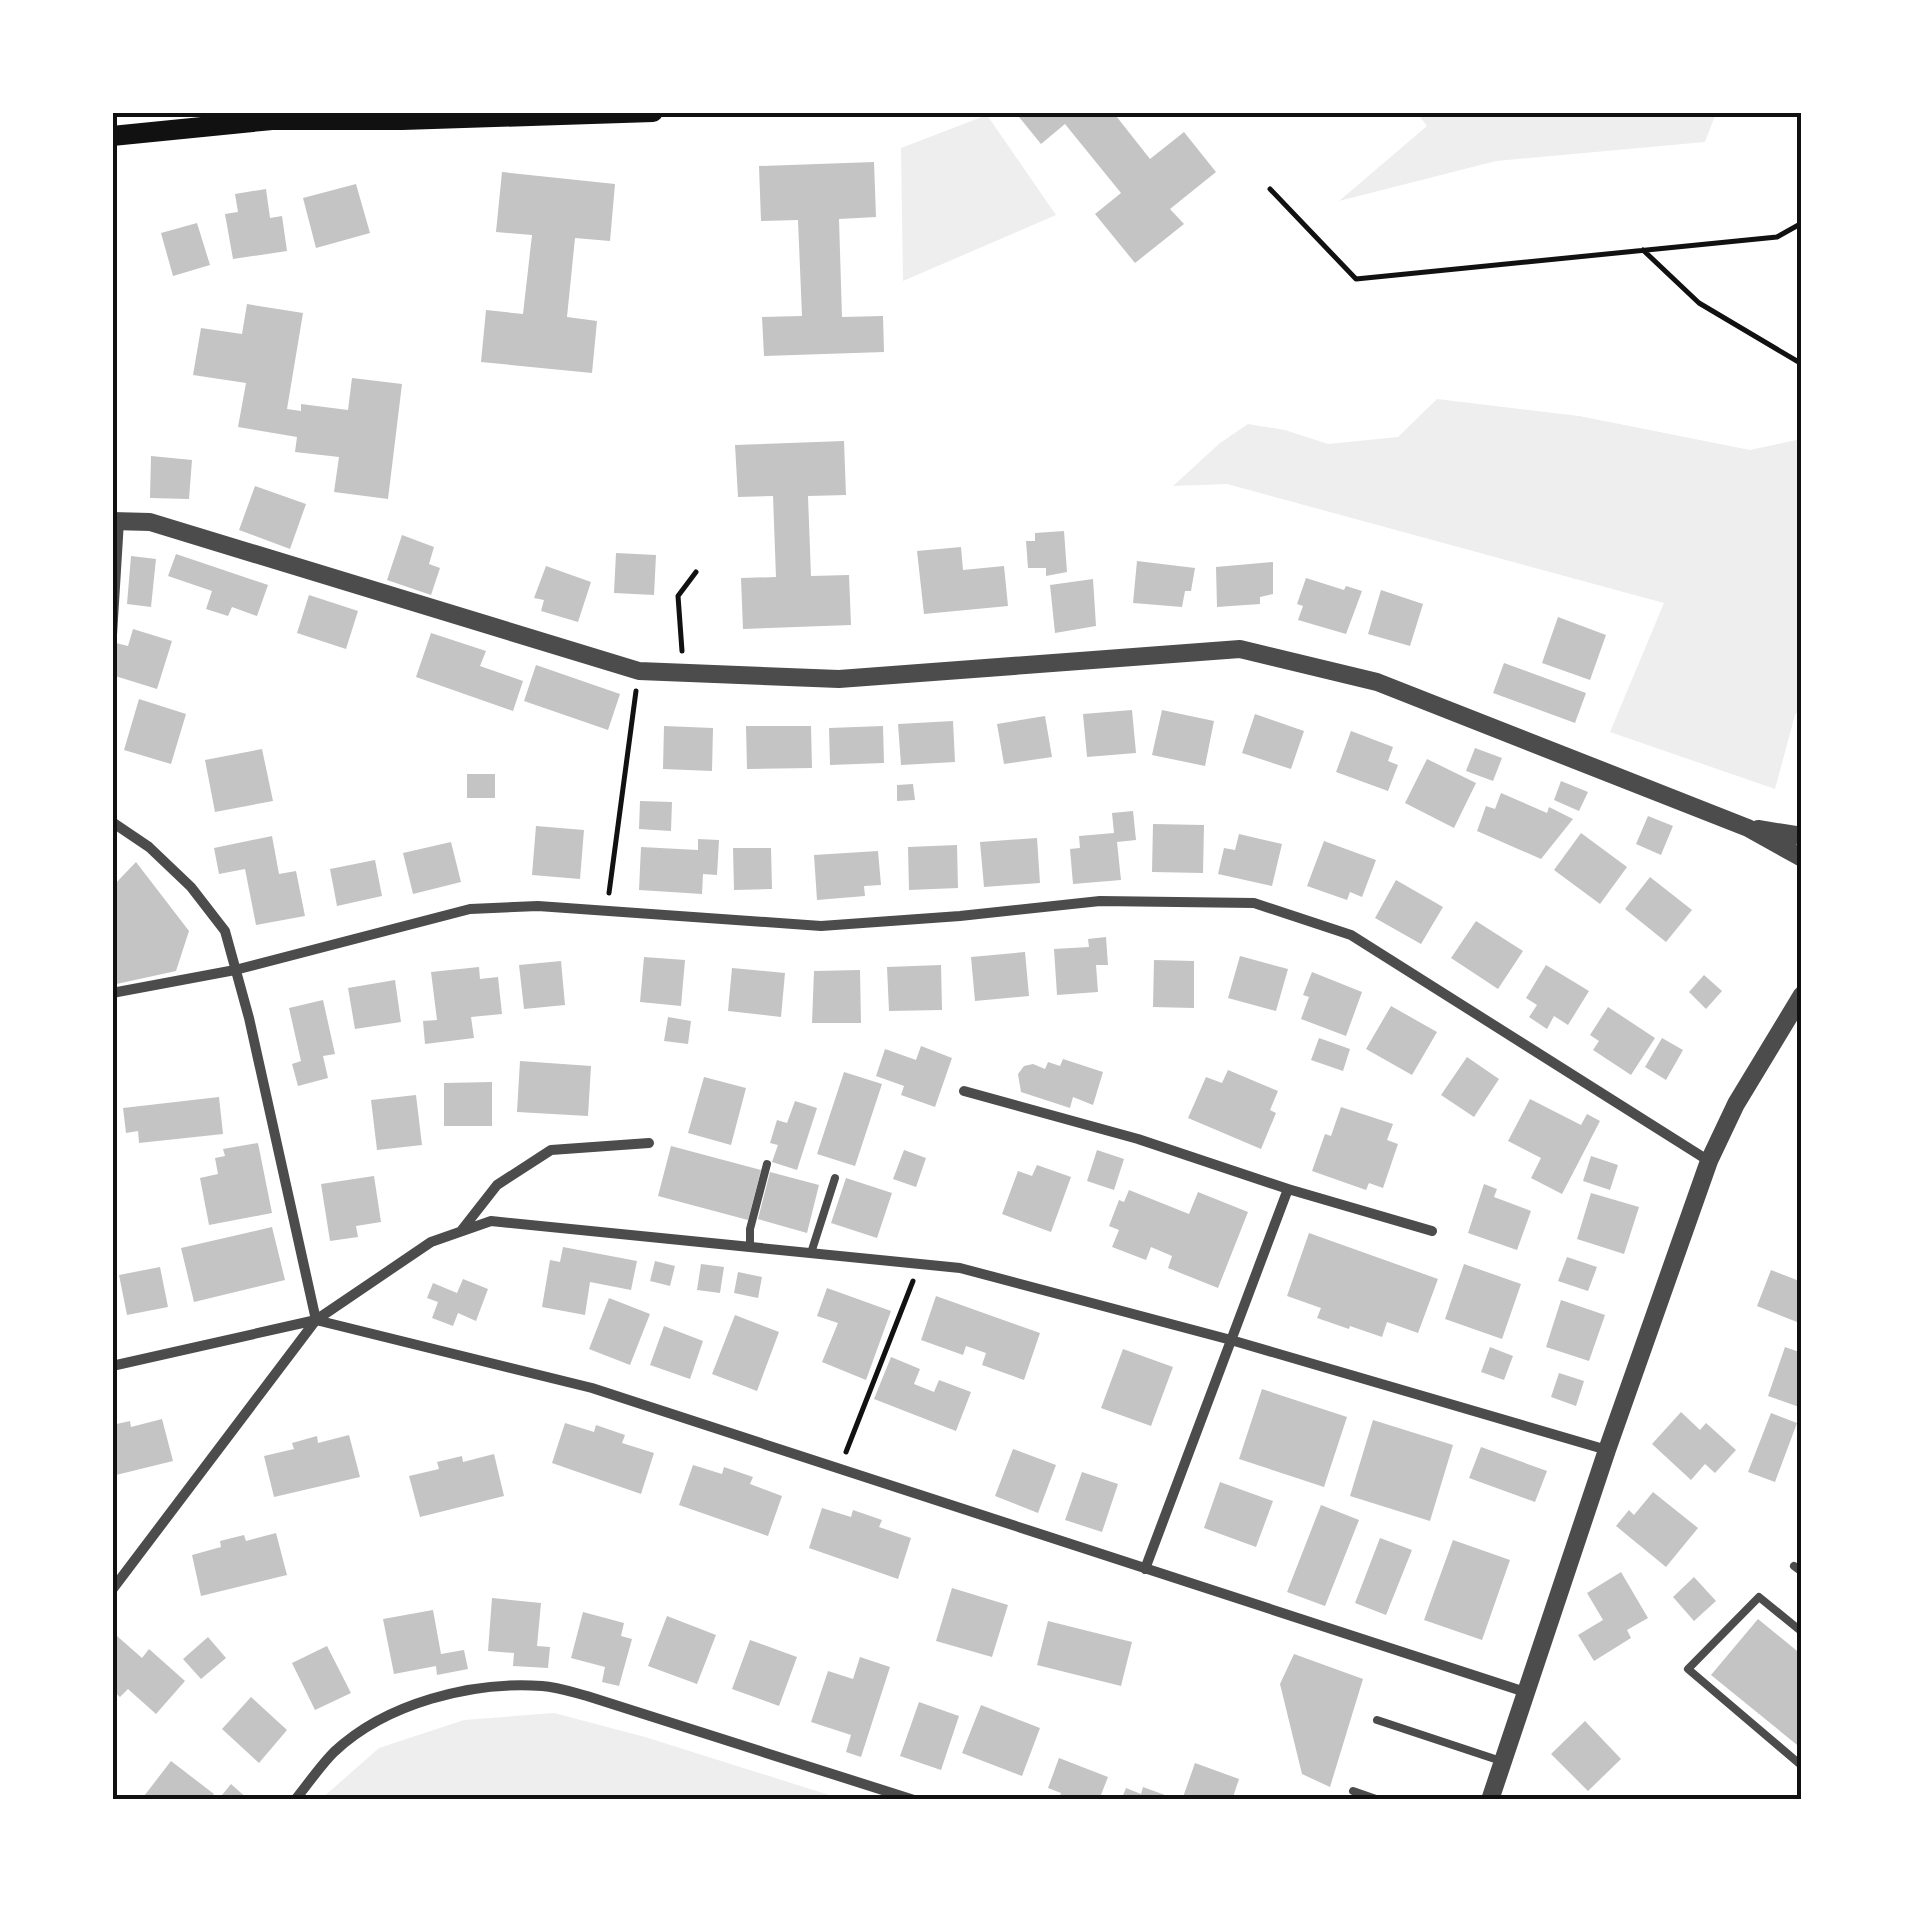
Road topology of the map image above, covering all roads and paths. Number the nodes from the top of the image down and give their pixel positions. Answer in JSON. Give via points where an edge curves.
{"nodes":[{"id":1,"x":653,"y":112,"type":"edge"},
{"id":2,"x":112,"y":136,"type":"edge"},
{"id":3,"x":1270,"y":189,"type":"dead end"},
{"id":4,"x":1802,"y":223,"type":"edge"},
{"id":5,"x":1643,"y":250,"type":"junction"},
{"id":6,"x":1802,"y":364,"type":"edge"},
{"id":7,"x":116,"y":522,"type":"edge"},
{"id":8,"x":696,"y":572,"type":"dead end"},
{"id":9,"x":112,"y":634,"type":"edge"},
{"id":10,"x":639,"y":671,"type":"junction"},
{"id":11,"x":683,"y":674,"type":"junction"},
{"id":12,"x":112,"y":822,"type":"edge"},
{"id":13,"x":1748,"y":828,"type":"junction"},
{"id":14,"x":1802,"y":836,"type":"edge"},
{"id":15,"x":1802,"y":858,"type":"edge"},
{"id":16,"x":606,"y":911,"type":"junction"},
{"id":17,"x":235,"y":970,"type":"junction"},
{"id":18,"x":112,"y":993,"type":"edge"},
{"id":19,"x":1800,"y":999,"type":"edge"},
{"id":20,"x":964,"y":1090,"type":"dead end"},
{"id":21,"x":649,"y":1143,"type":"dead end"},
{"id":22,"x":1709,"y":1161,"type":"junction"},
{"id":23,"x":767,"y":1164,"type":"dead end"},
{"id":24,"x":835,"y":1178,"type":"dead end"},
{"id":25,"x":1288,"y":1190,"type":"junction"},
{"id":26,"x":460,"y":1232,"type":"junction"},
{"id":27,"x":1432,"y":1232,"type":"dead end"},
{"id":28,"x":750,"y":1247,"type":"junction"},
{"id":29,"x":811,"y":1253,"type":"junction"},
{"id":30,"x":920,"y":1264,"type":"junction"},
{"id":31,"x":316,"y":1320,"type":"junction"},
{"id":32,"x":1230,"y":1340,"type":"junction"},
{"id":33,"x":112,"y":1366,"type":"edge"},
{"id":34,"x":1607,"y":1450,"type":"junction"},
{"id":35,"x":840,"y":1469,"type":"junction"},
{"id":36,"x":1145,"y":1569,"type":"junction"},
{"id":37,"x":112,"y":1590,"type":"edge"},
{"id":38,"x":1802,"y":1632,"type":"edge"},
{"id":39,"x":1525,"y":1692,"type":"junction"},
{"id":40,"x":1377,"y":1720,"type":"dead end"},
{"id":41,"x":1502,"y":1761,"type":"junction"},
{"id":42,"x":1802,"y":1766,"type":"edge"},
{"id":43,"x":1353,"y":1791,"type":"dead end"},
{"id":44,"x":295,"y":1800,"type":"edge"},
{"id":45,"x":914,"y":1800,"type":"edge"},
{"id":46,"x":1379,"y":1800,"type":"edge"},
{"id":47,"x":1490,"y":1800,"type":"edge"}],
"edges":[{"from":1,"to":2,"type":"main road","via":[[272,120]]},
{"from":3,"to":5,"type":"path","via":[[1356,279]]},
{"from":4,"to":5,"type":"path","via":[[1777,237]]},
{"from":5,"to":6,"type":"path","via":[[1699,303]]},
{"from":7,"to":9,"type":"lane"},
{"from":7,"to":10,"type":"street","via":[[150,522]]},
{"from":8,"to":11,"type":"path","via":[[678,596]]},
{"from":10,"to":11,"type":"street"},
{"from":10,"to":16,"type":"path"},
{"from":11,"to":13,"type":"street","via":[[839,679],[1240,648],[1377,682]]},
{"from":12,"to":17,"type":"street","via":[[191,887],[225,931]]},
{"from":13,"to":14,"type":"street"},
{"from":13,"to":15,"type":"street"},
{"from":16,"to":17,"type":"street","via":[[470,909]]},
{"from":16,"to":22,"type":"street","via":[[821,926],[1100,901],[1254,902],[1351,935]]},
{"from":17,"to":18,"type":"street"},
{"from":17,"to":31,"type":"street"},
{"from":19,"to":22,"type":"street"},
{"from":20,"to":25,"type":"street"},
{"from":21,"to":26,"type":"street","via":[[551,1150],[497,1186]]},
{"from":22,"to":34,"type":"street"},
{"from":23,"to":28,"type":"lane"},
{"from":24,"to":29,"type":"lane"},
{"from":25,"to":27,"type":"street"},
{"from":25,"to":32,"type":"street"},
{"from":26,"to":28,"type":"street","via":[[491,1221]]},
{"from":26,"to":31,"type":"street","via":[[431,1242]]},
{"from":28,"to":29,"type":"street"},
{"from":29,"to":30,"type":"street"},
{"from":30,"to":32,"type":"street","via":[[960,1268]]},
{"from":30,"to":35,"type":"path"},
{"from":31,"to":33,"type":"street"},
{"from":31,"to":35,"type":"street","via":[[592,1388]]},
{"from":31,"to":37,"type":"street"},
{"from":32,"to":34,"type":"street"},
{"from":32,"to":36,"type":"street"},
{"from":34,"to":39,"type":"street"},
{"from":35,"to":36,"type":"street"},
{"from":36,"to":39,"type":"street"},
{"from":38,"to":42,"type":"lane","via":[[1759,1597],[1688,1669]]},
{"from":39,"to":41,"type":"street"},
{"from":40,"to":41,"type":"lane"},
{"from":41,"to":47,"type":"street"},
{"from":43,"to":46,"type":"lane"},
{"from":44,"to":45,"type":"street","via":[[334,1752],[373,1722],[482,1688],[543,1686]]}]}
